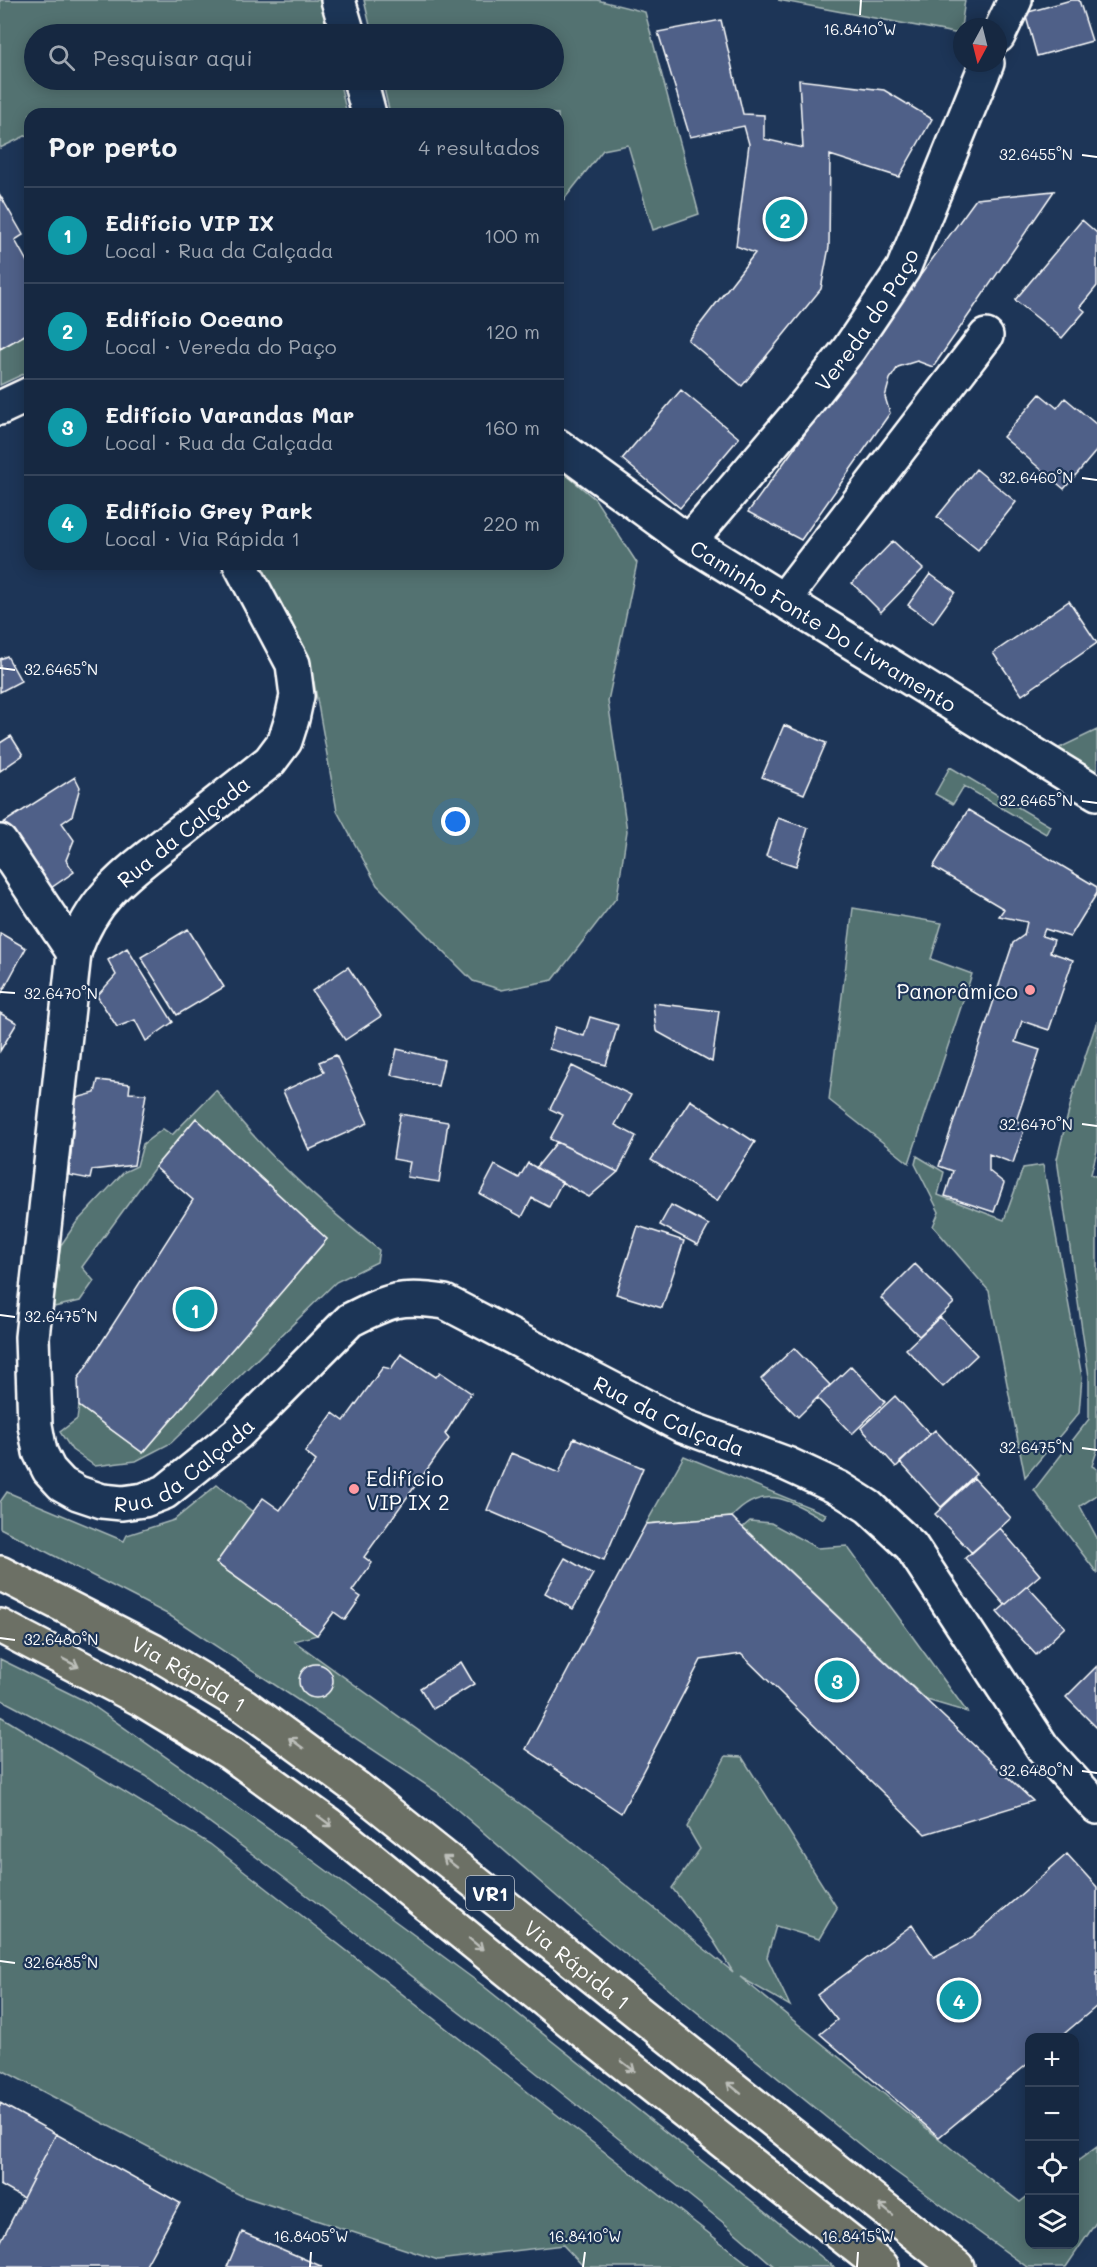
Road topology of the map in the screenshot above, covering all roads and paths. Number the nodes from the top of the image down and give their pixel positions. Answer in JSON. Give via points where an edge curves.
{"nodes":[{"id":1,"x":338,"y":0,"type":"edge"},
{"id":2,"x":1015,"y":0,"type":"edge"},
{"id":3,"x":1006,"y":18,"type":"edge"},
{"id":4,"x":345,"y":24,"type":"edge"},
{"id":5,"x":983,"y":72,"type":"edge"},
{"id":6,"x":363,"y":90,"type":"edge"},
{"id":7,"x":367,"y":108,"type":"edge"},
{"id":8,"x":986,"y":336,"type":"dead end"},
{"id":9,"x":24,"y":397,"type":"edge"},
{"id":10,"x":0,"y":408,"type":"edge"},
{"id":11,"x":564,"y":450,"type":"edge"},
{"id":12,"x":689,"y":542,"type":"junction"},
{"id":13,"x":243,"y":570,"type":"edge"},
{"id":14,"x":784,"y":599,"type":"junction"},
{"id":15,"x":1097,"y":793,"type":"edge"},
{"id":16,"x":0,"y":842,"type":"edge"},
{"id":17,"x":74,"y":954,"type":"junction"},
{"id":18,"x":0,"y":1573,"type":"edge"},
{"id":19,"x":0,"y":1626,"type":"edge"},
{"id":20,"x":1097,"y":1807,"type":"edge"},
{"id":21,"x":882,"y":2267,"type":"edge"},
{"id":22,"x":957,"y":2267,"type":"edge"}],
"edges":[{"from":1,"to":4,"type":"street"},
{"from":2,"to":3,"type":"street"},
{"from":5,"to":12,"type":"street","name":"Vereda do Paço","via":[[903,268],[815,392]]},
{"from":6,"to":7,"type":"street"},
{"from":8,"to":14,"type":"street"},
{"from":9,"to":10,"type":"street"},
{"from":11,"to":12,"type":"street","name":"Caminho Fonte Do Livramento"},
{"from":12,"to":14,"type":"street","name":"Caminho Fonte Do Livramento"},
{"from":13,"to":17,"type":"street","name":"Rua da Calçada","via":[[293,664],[297,696],[285,741],[270,761],[123,876],[82,929]]},
{"from":14,"to":15,"type":"street","name":"Caminho Fonte Do Livramento"},
{"from":16,"to":17,"type":"street"},
{"from":17,"to":20,"type":"street","name":"Rua da Calçada","via":[[32,1337],[35,1425],[40,1452],[62,1484],[102,1501],[122,1503],[165,1492],[237,1434],[350,1320],[406,1298],[445,1302],[683,1426],[787,1464],[869,1507],[911,1546],[1043,1748]]},
{"from":22,"to":18,"type":"highway","name":"Via Rápida 1","number":"VR1","one_way":true,"via":[[385,1810],[245,1706],[153,1650]]},
{"from":19,"to":21,"type":"highway","number":"VR1","one_way":true,"via":[[141,1699],[230,1753],[320,1818]]}]}
